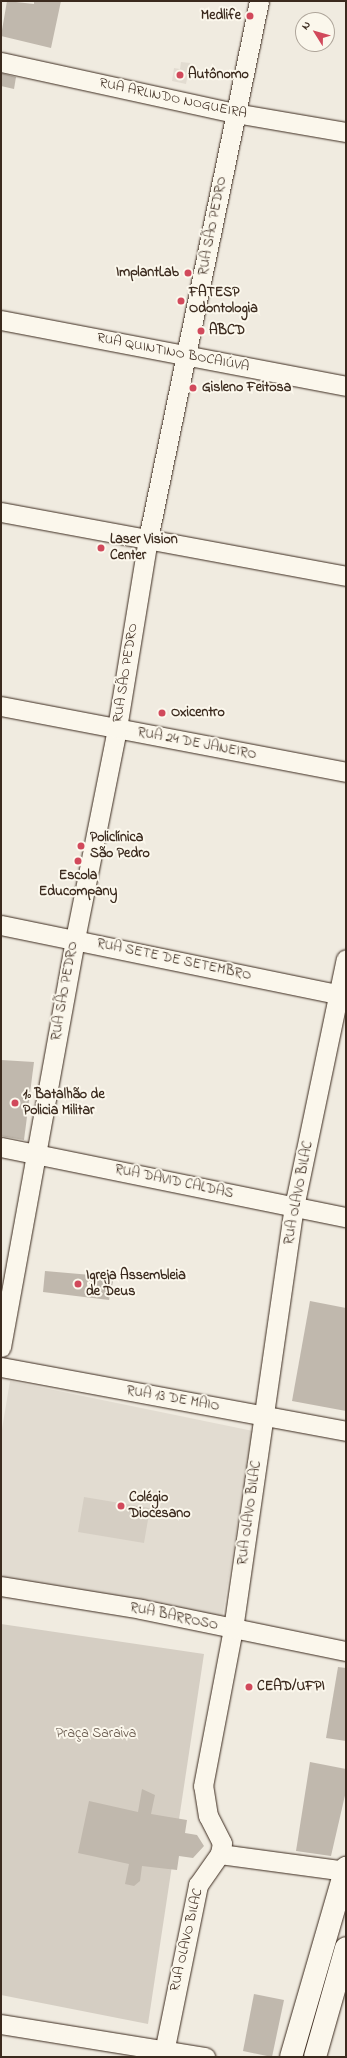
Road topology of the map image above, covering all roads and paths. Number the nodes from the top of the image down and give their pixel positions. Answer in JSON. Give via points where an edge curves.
{"nodes":[{"id":1,"x":259,"y":1,"type":"edge"},
{"id":2,"x":1,"y":62,"type":"edge"},
{"id":3,"x":235,"y":113,"type":"junction"},
{"id":4,"x":346,"y":132,"type":"edge"},
{"id":5,"x":1,"y":320,"type":"edge"},
{"id":6,"x":187,"y":357,"type":"junction"},
{"id":7,"x":346,"y":386,"type":"edge"},
{"id":8,"x":1,"y":512,"type":"edge"},
{"id":9,"x":148,"y":539,"type":"junction"},
{"id":10,"x":346,"y":576,"type":"edge"},
{"id":11,"x":1,"y":706,"type":"edge"},
{"id":12,"x":117,"y":728,"type":"junction"},
{"id":13,"x":346,"y":772,"type":"edge"},
{"id":14,"x":1,"y":925,"type":"edge"},
{"id":15,"x":75,"y":938,"type":"junction"},
{"id":16,"x":346,"y":959,"type":"edge"},
{"id":17,"x":343,"y":996,"type":"edge"},
{"id":18,"x":1,"y":1147,"type":"edge"},
{"id":19,"x":35,"y":1154,"type":"junction"},
{"id":20,"x":294,"y":1207,"type":"junction"},
{"id":21,"x":346,"y":1217,"type":"edge"},
{"id":22,"x":1,"y":1347,"type":"edge"},
{"id":23,"x":1,"y":1367,"type":"edge"},
{"id":24,"x":265,"y":1415,"type":"junction"},
{"id":25,"x":346,"y":1431,"type":"edge"},
{"id":26,"x":1,"y":1586,"type":"edge"},
{"id":27,"x":233,"y":1629,"type":"junction"},
{"id":28,"x":346,"y":1651,"type":"edge"},
{"id":29,"x":220,"y":1854,"type":"junction"},
{"id":30,"x":346,"y":1870,"type":"edge"},
{"id":31,"x":346,"y":1948,"type":"edge"},
{"id":32,"x":1,"y":2024,"type":"edge"},
{"id":33,"x":164,"y":2053,"type":"edge"},
{"id":34,"x":205,"y":2057,"type":"edge"},
{"id":35,"x":291,"y":2057,"type":"edge"},
{"id":36,"x":315,"y":2057,"type":"edge"}],
"edges":[{"from":1,"to":3,"type":"street","name":"RUA SÃO PEDRO"},
{"from":2,"to":3,"type":"street","name":"RUA ARLINDO NOGUEIRA"},
{"from":3,"to":4,"type":"street","name":"RUA ARLINDO NOGUEIRA"},
{"from":3,"to":6,"type":"street","name":"RUA SÃO PEDRO"},
{"from":5,"to":6,"type":"street","name":"RUA QUINTINO BOCAIÚVA"},
{"from":6,"to":7,"type":"street","name":"RUA QUINTINO BOCAIÚVA"},
{"from":6,"to":9,"type":"street","name":"RUA SÃO PEDRO"},
{"from":8,"to":9,"type":"street"},
{"from":9,"to":10,"type":"street"},
{"from":9,"to":12,"type":"street","name":"RUA SÃO PEDRO"},
{"from":11,"to":12,"type":"street","name":"RUA 24 DE JANEIRO"},
{"from":12,"to":13,"type":"street","name":"RUA 24 DE JANEIRO"},
{"from":12,"to":15,"type":"street","name":"RUA SÃO PEDRO"},
{"from":14,"to":15,"type":"street","name":"RUA SETE DE SETEMBRO"},
{"from":15,"to":17,"type":"street","name":"RUA SETE DE SETEMBRO"},
{"from":15,"to":19,"type":"street","name":"RUA SÃO PEDRO"},
{"from":16,"to":17,"type":"street","name":"RUA OLAVO BILAC"},
{"from":17,"to":20,"type":"street","name":"RUA OLAVO BILAC"},
{"from":18,"to":19,"type":"street","name":"RUA DAVID CALDAS"},
{"from":19,"to":20,"type":"street","name":"RUA DAVID CALDAS"},
{"from":19,"to":22,"type":"street","name":"RUA SÃO PEDRO"},
{"from":20,"to":21,"type":"street","name":"RUA DAVID CALDAS"},
{"from":20,"to":24,"type":"street","name":"RUA OLAVO BILAC"},
{"from":23,"to":24,"type":"street","name":"RUA 13 DE MAIO"},
{"from":24,"to":25,"type":"street","name":"RUA 13 DE MAIO"},
{"from":24,"to":27,"type":"street","name":"RUA OLAVO BILAC"},
{"from":26,"to":27,"type":"street","name":"RUA BARROSO","via":[[141,1609]]},
{"from":27,"to":28,"type":"street","name":"RUA BARROSO"},
{"from":27,"to":29,"type":"street","name":"RUA OLAVO BILAC","via":[[203,1786],[208,1816],[219,1832],[222,1843]]},
{"from":29,"to":30,"type":"street"},
{"from":29,"to":33,"type":"street","name":"RUA OLAVO BILAC","via":[[198,1885]]},
{"from":30,"to":35,"type":"main road"},
{"from":31,"to":36,"type":"main road"},
{"from":32,"to":33,"type":"street"},
{"from":33,"to":34,"type":"street"}]}
